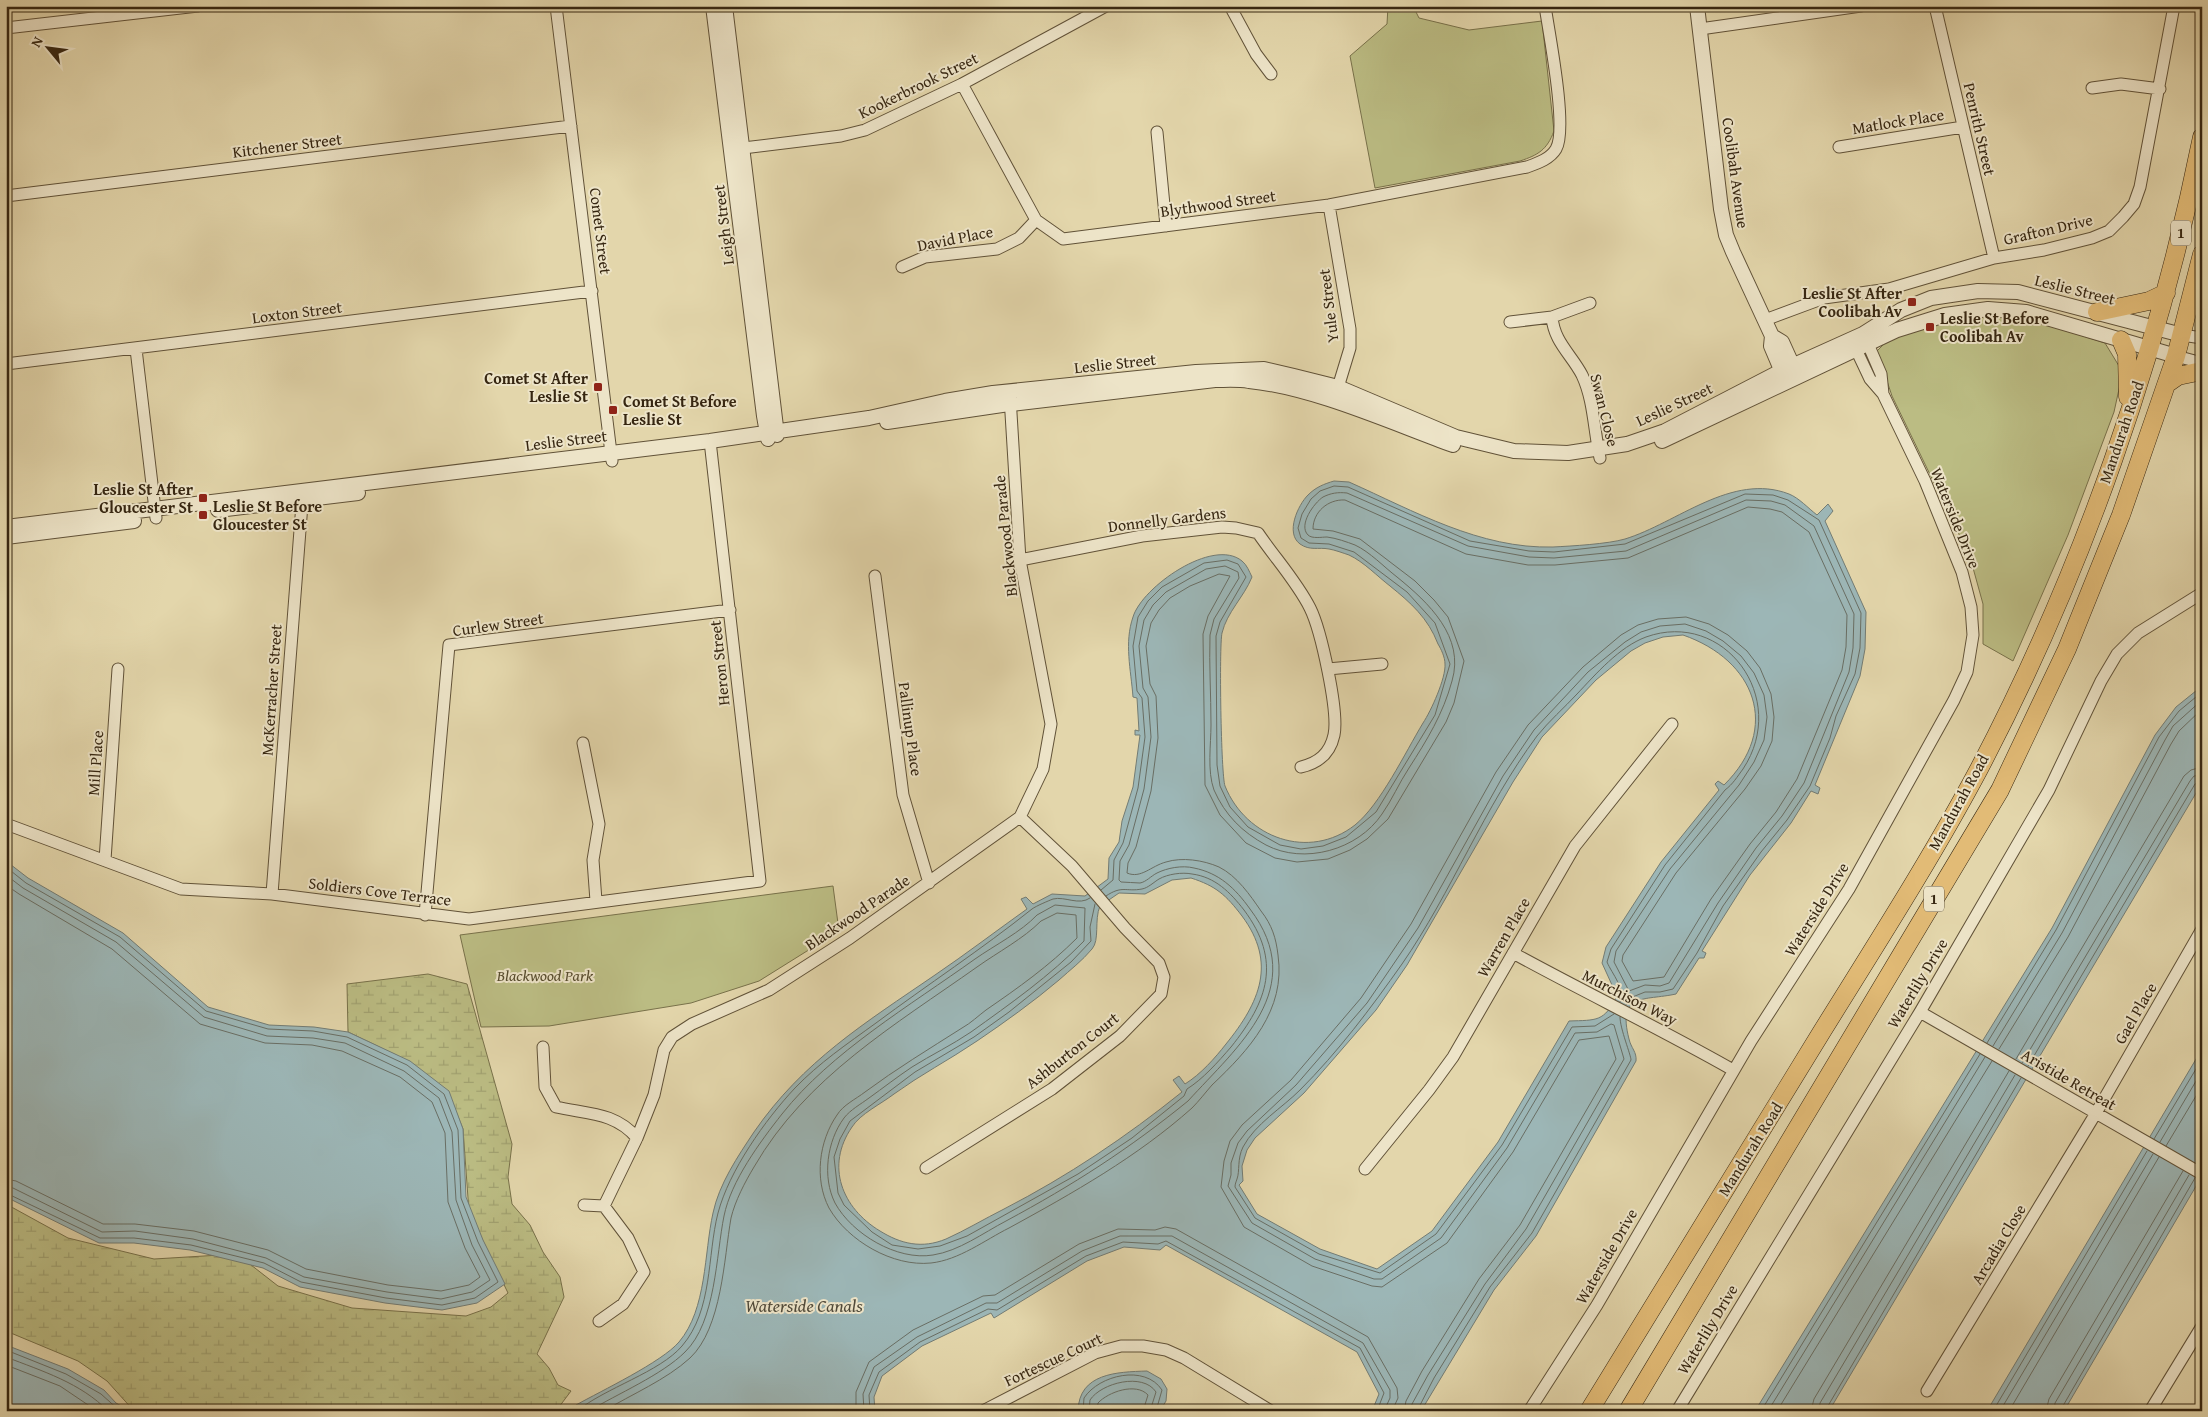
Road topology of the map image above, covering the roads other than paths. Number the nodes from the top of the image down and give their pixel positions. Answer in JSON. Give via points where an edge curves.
{"nodes":[{"id":1,"x":198,"y":6,"type":"edge"},
{"id":2,"x":556,"y":6,"type":"edge"},
{"id":3,"x":714,"y":6,"type":"edge"},
{"id":4,"x":725,"y":6,"type":"edge"},
{"id":5,"x":1106,"y":6,"type":"edge"},
{"id":6,"x":1230,"y":6,"type":"edge"},
{"id":7,"x":1546,"y":6,"type":"edge"},
{"id":8,"x":1697,"y":6,"type":"edge"},
{"id":9,"x":1861,"y":6,"type":"edge"},
{"id":10,"x":1935,"y":6,"type":"edge"},
{"id":11,"x":2174,"y":6,"type":"edge"},
{"id":12,"x":1847,"y":7,"type":"edge"},
{"id":13,"x":6,"y":28,"type":"edge"},
{"id":14,"x":1700,"y":29,"type":"junction"},
{"id":15,"x":1270,"y":74,"type":"dead end"},
{"id":16,"x":962,"y":84,"type":"junction"},
{"id":17,"x":2092,"y":88,"type":"dead end"},
{"id":18,"x":2160,"y":89,"type":"junction"},
{"id":19,"x":571,"y":126,"type":"junction"},
{"id":20,"x":1963,"y":127,"type":"junction"},
{"id":21,"x":1157,"y":132,"type":"dead end"},
{"id":22,"x":2202,"y":137,"type":"edge"},
{"id":23,"x":1839,"y":147,"type":"dead end"},
{"id":24,"x":737,"y":149,"type":"junction"},
{"id":25,"x":6,"y":196,"type":"edge"},
{"id":26,"x":1329,"y":205,"type":"junction"},
{"id":27,"x":1036,"y":220,"type":"junction"},
{"id":28,"x":1166,"y":226,"type":"junction"},
{"id":29,"x":1994,"y":258,"type":"junction"},
{"id":30,"x":2201,"y":262,"type":"edge"},
{"id":31,"x":902,"y":267,"type":"dead end"},
{"id":32,"x":592,"y":290,"type":"junction"},
{"id":33,"x":2166,"y":293,"type":"junction"},
{"id":34,"x":1590,"y":303,"type":"dead end"},
{"id":35,"x":2098,"y":312,"type":"junction"},
{"id":36,"x":1552,"y":317,"type":"junction"},
{"id":37,"x":1765,"y":320,"type":"junction"},
{"id":38,"x":1510,"y":322,"type":"dead end"},
{"id":39,"x":2156,"y":329,"type":"junction"},
{"id":40,"x":2182,"y":335,"type":"junction"},
{"id":41,"x":2202,"y":338,"type":"edge"},
{"id":42,"x":2121,"y":340,"type":"junction"},
{"id":43,"x":1860,"y":342,"type":"junction"},
{"id":44,"x":136,"y":348,"type":"junction"},
{"id":45,"x":2151,"y":348,"type":"junction"},
{"id":46,"x":2176,"y":356,"type":"junction"},
{"id":47,"x":2202,"y":363,"type":"edge"},
{"id":48,"x":6,"y":364,"type":"edge"},
{"id":49,"x":2202,"y":371,"type":"edge"},
{"id":50,"x":1790,"y":374,"type":"junction"},
{"id":51,"x":2168,"y":383,"type":"junction"},
{"id":52,"x":1338,"y":387,"type":"junction"},
{"id":53,"x":1006,"y":398,"type":"junction"},
{"id":54,"x":1333,"y":402,"type":"junction"},
{"id":55,"x":2127,"y":415,"type":"junction"},
{"id":56,"x":772,"y":435,"type":"junction"},
{"id":57,"x":711,"y":444,"type":"junction"},
{"id":58,"x":1600,"y":454,"type":"junction"},
{"id":59,"x":612,"y":457,"type":"junction"},
{"id":60,"x":303,"y":494,"type":"junction"},
{"id":61,"x":156,"y":513,"type":"junction"},
{"id":62,"x":6,"y":527,"type":"edge"},
{"id":63,"x":6,"y":537,"type":"edge"},
{"id":64,"x":1020,"y":560,"type":"junction"},
{"id":65,"x":875,"y":576,"type":"dead end"},
{"id":66,"x":2202,"y":593,"type":"edge"},
{"id":67,"x":730,"y":610,"type":"junction"},
{"id":68,"x":1382,"y":664,"type":"dead end"},
{"id":69,"x":1328,"y":668,"type":"junction"},
{"id":70,"x":118,"y":669,"type":"dead end"},
{"id":71,"x":1672,"y":724,"type":"dead end"},
{"id":72,"x":583,"y":743,"type":"dead end"},
{"id":73,"x":1301,"y":768,"type":"dead end"},
{"id":74,"x":1020,"y":817,"type":"junction"},
{"id":75,"x":6,"y":824,"type":"edge"},
{"id":76,"x":105,"y":860,"type":"junction"},
{"id":77,"x":760,"y":881,"type":"joint"},
{"id":78,"x":929,"y":884,"type":"junction"},
{"id":79,"x":272,"y":894,"type":"junction"},
{"id":80,"x":596,"y":901,"type":"junction"},
{"id":81,"x":425,"y":914,"type":"junction"},
{"id":82,"x":2202,"y":929,"type":"edge"},
{"id":83,"x":1513,"y":953,"type":"junction"},
{"id":84,"x":1920,"y":1012,"type":"junction"},
{"id":85,"x":543,"y":1047,"type":"dead end"},
{"id":86,"x":1733,"y":1070,"type":"junction"},
{"id":87,"x":2096,"y":1114,"type":"junction"},
{"id":88,"x":636,"y":1138,"type":"junction"},
{"id":89,"x":926,"y":1168,"type":"dead end"},
{"id":90,"x":1365,"y":1168,"type":"dead end"},
{"id":91,"x":2202,"y":1174,"type":"edge"},
{"id":92,"x":584,"y":1204,"type":"dead end"},
{"id":93,"x":604,"y":1206,"type":"junction"},
{"id":94,"x":599,"y":1321,"type":"dead end"},
{"id":95,"x":2202,"y":1326,"type":"edge"},
{"id":96,"x":1927,"y":1392,"type":"dead end"},
{"id":97,"x":1264,"y":1409,"type":"edge"},
{"id":98,"x":983,"y":1411,"type":"edge"},
{"id":99,"x":1529,"y":1411,"type":"edge"},
{"id":100,"x":1588,"y":1411,"type":"edge"},
{"id":101,"x":1628,"y":1411,"type":"edge"},
{"id":102,"x":1677,"y":1411,"type":"edge"},
{"id":103,"x":2150,"y":1411,"type":"edge"}],
"edges":[{"from":1,"to":13,"type":"street"},
{"from":2,"to":19,"type":"street","name":"Comet Street"},
{"from":3,"to":24,"type":"street","name":"Leigh Street"},
{"from":4,"to":24,"type":"street","name":"Leigh Street"},
{"from":5,"to":16,"type":"street","name":"Kookerbrook Street"},
{"from":6,"to":15,"type":"street"},
{"from":7,"to":26,"type":"street","name":"Blythwood Street","via":[[1560,119],[1557,148],[1540,162],[1527,167]]},
{"from":8,"to":14,"type":"street","name":"Coolibah Avenue"},
{"from":9,"to":12,"type":"street"},
{"from":10,"to":20,"type":"street","name":"Penrith Street"},
{"from":11,"to":18,"type":"street","name":"Grafton Drive"},
{"from":12,"to":14,"type":"street"},
{"from":14,"to":37,"type":"street","name":"Coolibah Avenue","via":[[1723,223]]},
{"from":16,"to":24,"type":"street","name":"Kookerbrook Street","via":[[865,130]]},
{"from":16,"to":27,"type":"street","name":"Blythwood Street"},
{"from":17,"to":18,"type":"street","via":[[2121,84]]},
{"from":18,"to":29,"type":"street","name":"Grafton Drive","via":[[2140,187],[2134,204],[2119,222],[2109,231],[2092,238]]},
{"from":19,"to":25,"type":"street","name":"Kitchener Street"},
{"from":19,"to":32,"type":"street","name":"Comet Street"},
{"from":20,"to":23,"type":"street","name":"Matlock Place"},
{"from":20,"to":29,"type":"street","name":"Penrith Street"},
{"from":21,"to":28,"type":"street"},
{"from":22,"to":33,"type":"highway","name":"Mandurah Road","number":"1"},
{"from":24,"to":56,"type":"street","name":"Leigh Street","via":[[764,416]]},
{"from":26,"to":28,"type":"street","name":"Blythwood Street"},
{"from":26,"to":52,"type":"street","name":"Yule Street","via":[[1350,329],[1350,348]]},
{"from":27,"to":28,"type":"street","name":"Blythwood Street","via":[[1063,239]]},
{"from":27,"to":31,"type":"street","name":"David Place","via":[[1019,238],[997,249],[925,257]]},
{"from":29,"to":37,"type":"street","name":"Grafton Drive","via":[[1889,289],[1824,298]]},
{"from":30,"to":40,"type":"highway","name":"Mandurah Road","number":"1"},
{"from":32,"to":44,"type":"street","name":"Loxton Street"},
{"from":32,"to":59,"type":"street","name":"Comet Street"},
{"from":33,"to":35,"type":"highway","via":[[2148,301]]},
{"from":33,"to":39,"type":"highway","name":"Mandurah Road","number":"1"},
{"from":34,"to":36,"type":"street"},
{"from":35,"to":39,"type":"street","name":"Leslie Street"},
{"from":35,"to":43,"type":"street","name":"Leslie Street","via":[[2018,292],[1978,291],[1917,303],[1901,310]]},
{"from":36,"to":38,"type":"street"},
{"from":36,"to":58,"type":"street","name":"Swan Close","via":[[1553,330],[1560,344],[1582,375]]},
{"from":37,"to":50,"type":"street","name":"Coolibah Avenue","via":[[1772,336],[1782,342]]},
{"from":39,"to":40,"type":"street","name":"Leslie Street"},
{"from":39,"to":45,"type":"highway","name":"Mandurah Road","number":"1"},
{"from":40,"to":41,"type":"street"},
{"from":40,"to":46,"type":"highway","name":"Mandurah Road","number":"1"},
{"from":42,"to":43,"type":"street","name":"Leslie Street","via":[[2026,312],[1988,309],[1945,314]]},
{"from":42,"to":45,"type":"street","name":"Leslie Street"},
{"from":42,"to":55,"type":"highway","via":[[2129,372]]},
{"from":43,"to":50,"type":"street","name":"Leslie Street"},
{"from":43,"to":86,"type":"street","name":"Waterside Drive","via":[[1881,374],[1883,394],[1962,572],[1971,607],[1973,635],[1967,672],[1849,889]]},
{"from":44,"to":48,"type":"street","name":"Loxton Street"},
{"from":44,"to":61,"type":"street"},
{"from":45,"to":46,"type":"street","name":"Leslie Street"},
{"from":45,"to":55,"type":"highway","name":"Mandurah Road","number":"1"},
{"from":46,"to":47,"type":"street"},
{"from":46,"to":51,"type":"highway","name":"Mandurah Road","number":"1"},
{"from":49,"to":51,"type":"highway","via":[[2178,376]]},
{"from":50,"to":58,"type":"street","name":"Leslie Street","via":[[1665,431]]},
{"from":51,"to":101,"type":"highway","name":"Mandurah Road","number":"1","via":[[2121,515],[2067,649],[2000,790]]},
{"from":52,"to":53,"type":"street","name":"Leslie Street","via":[[1264,369],[1196,372]]},
{"from":52,"to":54,"type":"street","name":"Yule Street"},
{"from":52,"to":58,"type":"street","name":"Leslie Street","via":[[1456,437],[1514,451]]},
{"from":53,"to":54,"type":"street","name":"Leslie Street","via":[[1215,380],[1249,380]]},
{"from":53,"to":56,"type":"street","name":"Leslie Street"},
{"from":53,"to":64,"type":"street","name":"Blackwood Parade"},
{"from":54,"to":58,"type":"street","name":"Leslie Street","via":[[1454,445],[1512,458],[1568,462]]},
{"from":55,"to":100,"type":"highway","name":"Mandurah Road","number":"1","via":[[2063,589],[1978,769],[1899,906]]},
{"from":56,"to":57,"type":"street","name":"Leslie Street"},
{"from":57,"to":59,"type":"street","name":"Leslie Street"},
{"from":57,"to":67,"type":"street","name":"Heron Street"},
{"from":59,"to":60,"type":"street","name":"Leslie Street"},
{"from":60,"to":61,"type":"street","name":"Leslie Street"},
{"from":60,"to":79,"type":"street","name":"McKerracher Street"},
{"from":61,"to":62,"type":"street","name":"Leslie Street"},
{"from":61,"to":63,"type":"street","name":"Leslie Street"},
{"from":64,"to":69,"type":"street","name":"Donnelly Gardens","via":[[1142,536],[1222,527],[1258,533],[1310,607]]},
{"from":64,"to":74,"type":"street","name":"Blackwood Parade","via":[[1050,724],[1042,769]]},
{"from":65,"to":78,"type":"street","name":"Pallinup Place","via":[[903,796]]},
{"from":66,"to":84,"type":"street","name":"Waterlily Drive","via":[[2138,633],[2116,654],[2049,790]]},
{"from":67,"to":77,"type":"street","name":"Heron Street"},
{"from":67,"to":81,"type":"street","name":"Curlew Street","via":[[449,645]]},
{"from":68,"to":69,"type":"street"},
{"from":69,"to":73,"type":"street","name":"Donnelly Gardens","via":[[1335,734],[1324,756],[1315,764]]},
{"from":70,"to":76,"type":"street","name":"Mill Place"},
{"from":71,"to":83,"type":"street","name":"Warren Place","via":[[1575,846]]},
{"from":72,"to":80,"type":"street","via":[[599,824],[594,860]]},
{"from":74,"to":78,"type":"street","name":"Blackwood Parade"},
{"from":74,"to":89,"type":"street","name":"Ashburton Court","via":[[1072,866],[1159,964],[1164,977],[1161,994],[1120,1036],[1052,1089]]},
{"from":75,"to":76,"type":"street","name":"Soldiers Cove Terrace"},
{"from":76,"to":79,"type":"street","name":"Soldiers Cove Terrace","via":[[181,889]]},
{"from":77,"to":80,"type":"street","name":"Soldiers Cove Terrace"},
{"from":78,"to":88,"type":"street","name":"Blackwood Parade","via":[[769,990],[692,1024],[672,1038],[664,1050],[654,1094]]},
{"from":79,"to":81,"type":"street","name":"Soldiers Cove Terrace"},
{"from":80,"to":81,"type":"street","name":"Soldiers Cove Terrace","via":[[469,919]]},
{"from":82,"to":87,"type":"street","name":"Gael Place"},
{"from":83,"to":86,"type":"street","name":"Murchison Way"},
{"from":83,"to":90,"type":"street","name":"Warren Place","via":[[1453,1057]]},
{"from":84,"to":87,"type":"street","name":"Aristide Retreat"},
{"from":84,"to":102,"type":"street","name":"Waterlily Drive"},
{"from":85,"to":88,"type":"street","via":[[545,1087],[556,1108],[610,1117],[626,1126]]},
{"from":86,"to":99,"type":"street","name":"Waterside Drive","via":[[1597,1304]]},
{"from":87,"to":91,"type":"street","name":"Aristide Retreat"},
{"from":87,"to":96,"type":"street","name":"Arcadia Close"},
{"from":88,"to":93,"type":"street","name":"Blackwood Parade"},
{"from":92,"to":93,"type":"street"},
{"from":93,"to":94,"type":"street","via":[[628,1238],[644,1272],[623,1304]]},
{"from":95,"to":103,"type":"street"},
{"from":97,"to":98,"type":"street","name":"Fortescue Court","via":[[1166,1350],[1128,1346],[1095,1353]]}]}
